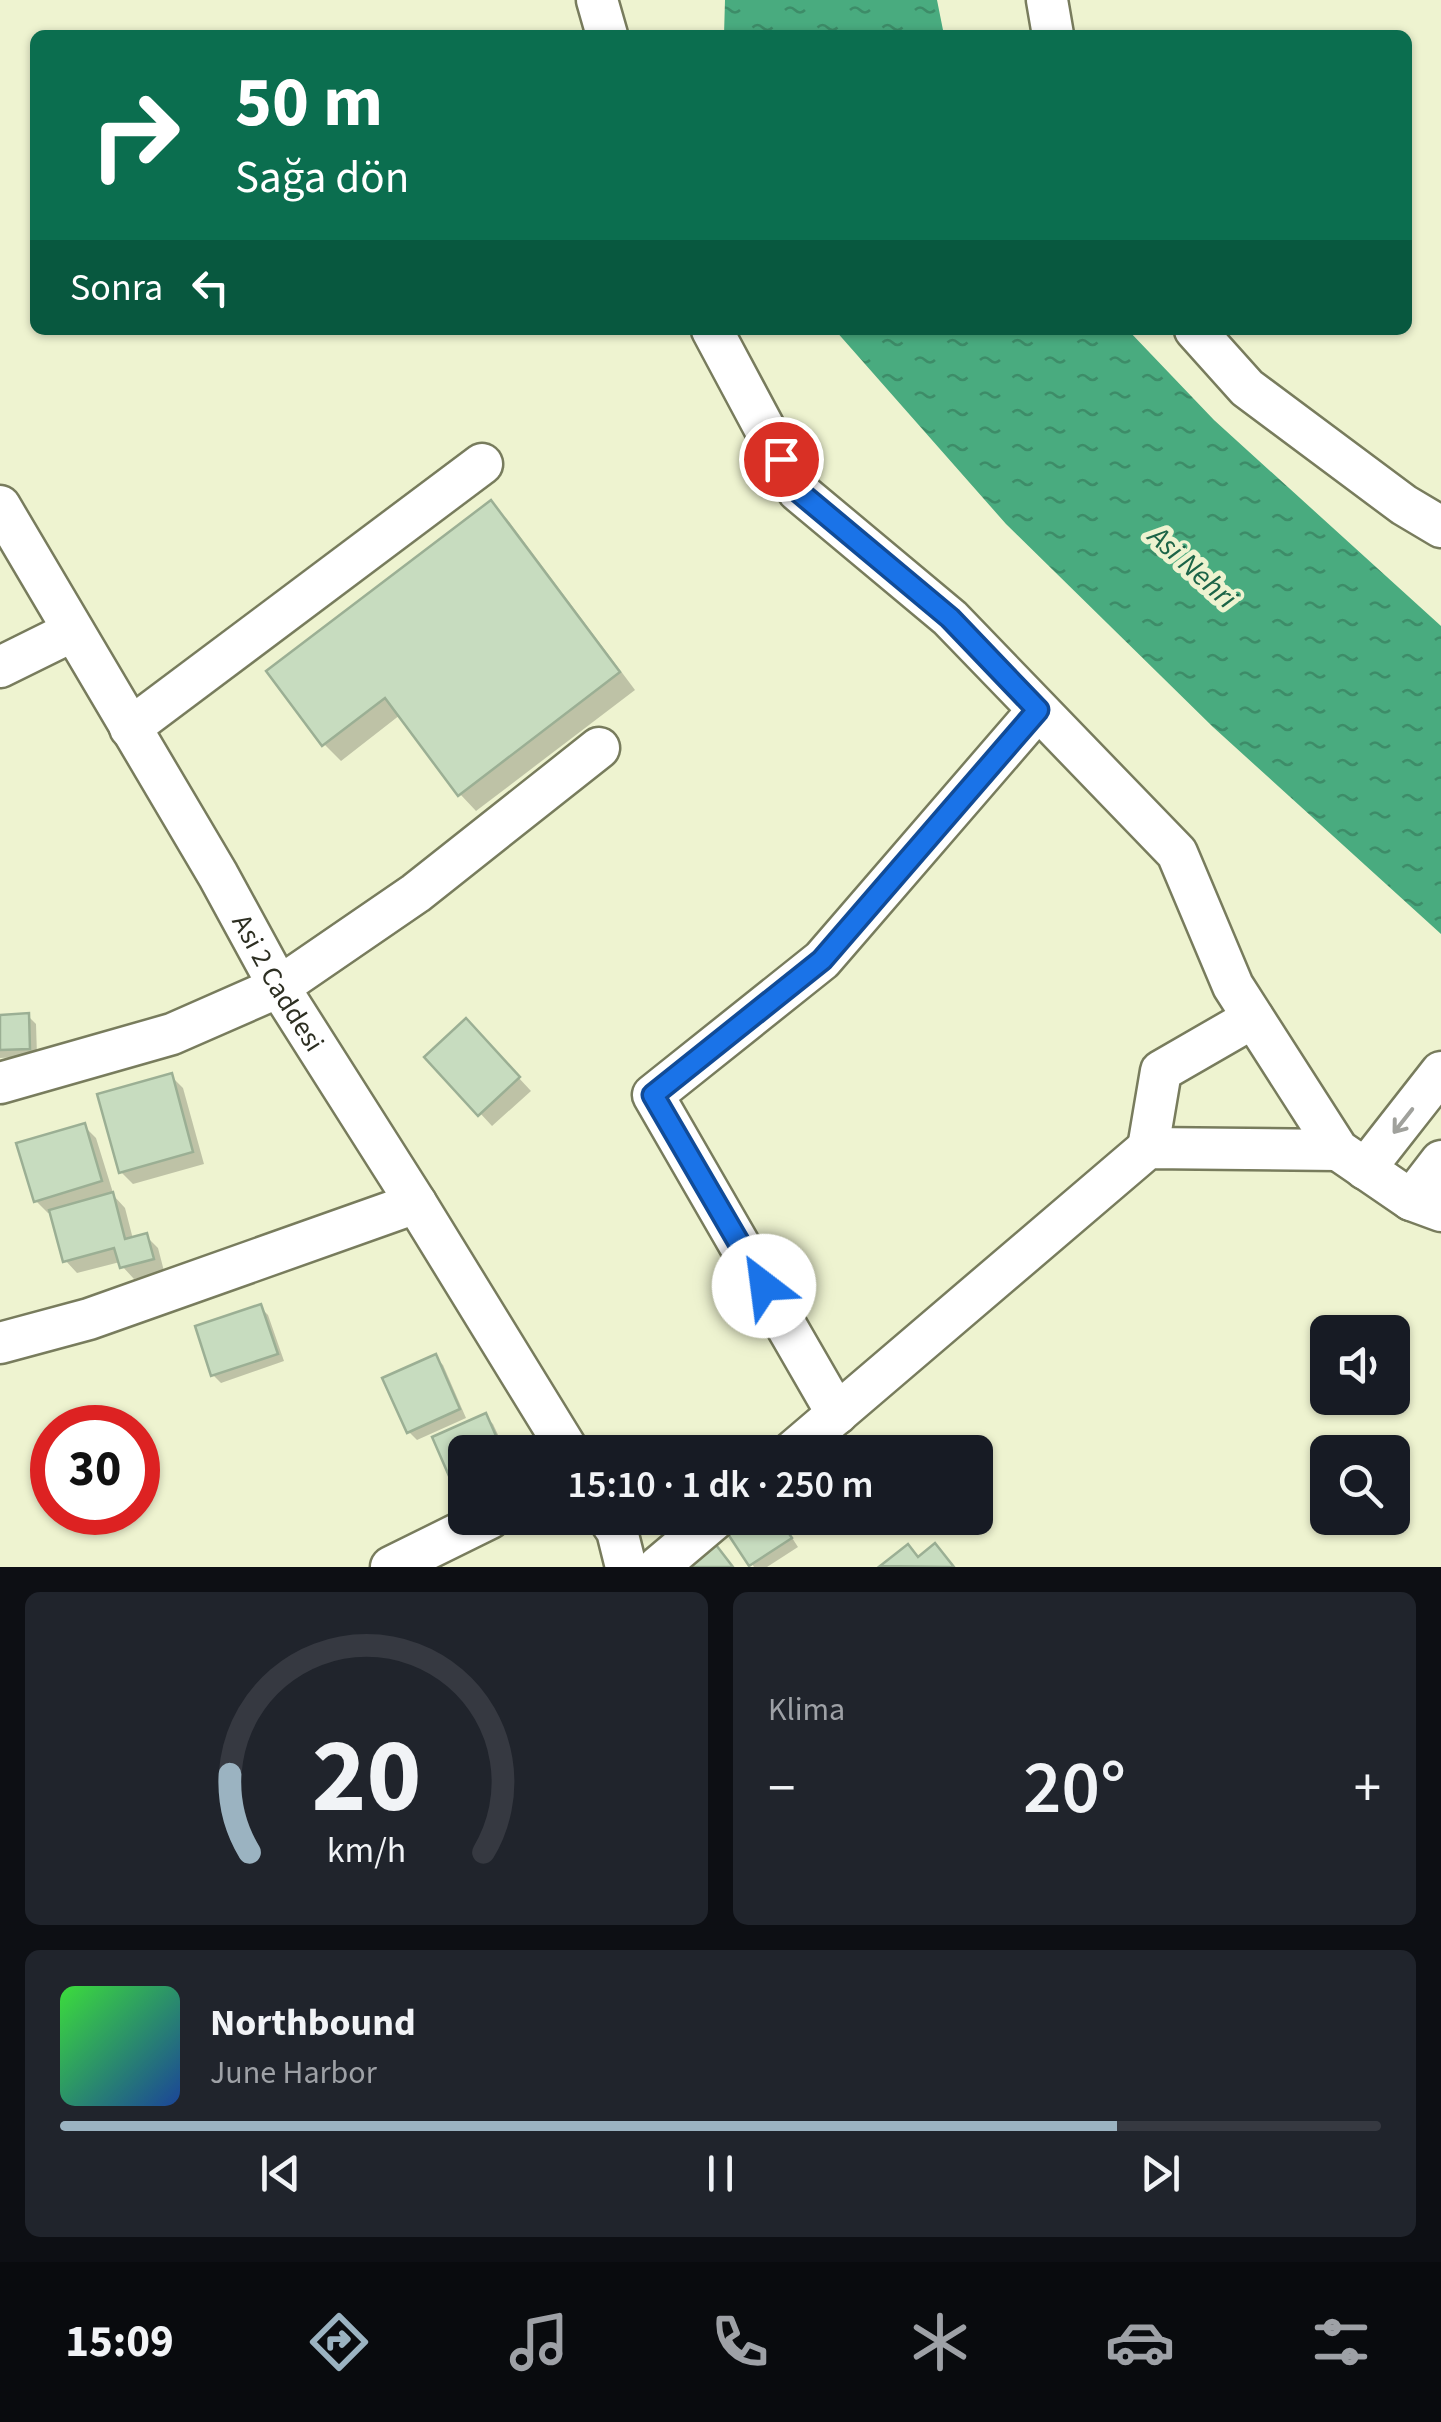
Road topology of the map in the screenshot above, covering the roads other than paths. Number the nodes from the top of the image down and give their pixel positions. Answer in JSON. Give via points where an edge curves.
{"nodes":[{"id":1,"x":596,"y":0,"type":"edge"},
{"id":2,"x":1048,"y":0,"type":"edge"},
{"id":3,"x":605,"y":30,"type":"edge"},
{"id":4,"x":1052,"y":30,"type":"edge"},
{"id":5,"x":715,"y":335,"type":"edge"},
{"id":6,"x":1199,"y":335,"type":"edge"},
{"id":7,"x":482,"y":464,"type":"dead end"},
{"id":8,"x":0,"y":506,"type":"edge"},
{"id":9,"x":1441,"y":527,"type":"edge"},
{"id":10,"x":73,"y":631,"type":"junction"},
{"id":11,"x":0,"y":667,"type":"edge"},
{"id":12,"x":1038,"y":710,"type":"junction"},
{"id":13,"x":130,"y":728,"type":"junction"},
{"id":14,"x":599,"y":748,"type":"dead end"},
{"id":15,"x":278,"y":988,"type":"junction"},
{"id":16,"x":1253,"y":1018,"type":"junction"},
{"id":17,"x":1441,"y":1072,"type":"edge"},
{"id":18,"x":0,"y":1084,"type":"edge"},
{"id":19,"x":1148,"y":1148,"type":"junction"},
{"id":20,"x":1351,"y":1160,"type":"junction"},
{"id":21,"x":1441,"y":1160,"type":"edge"},
{"id":22,"x":416,"y":1202,"type":"junction"},
{"id":23,"x":1426,"y":1206,"type":"edge"},
{"id":24,"x":0,"y":1342,"type":"edge"},
{"id":25,"x":837,"y":1414,"type":"junction"},
{"id":26,"x":558,"y":1435,"type":"edge"},
{"id":27,"x":812,"y":1435,"type":"edge"},
{"id":28,"x":456,"y":1535,"type":"edge"},
{"id":29,"x":618,"y":1535,"type":"edge"},
{"id":30,"x":696,"y":1535,"type":"edge"},
{"id":31,"x":391,"y":1567,"type":"edge"},
{"id":32,"x":626,"y":1567,"type":"edge"},
{"id":33,"x":658,"y":1567,"type":"edge"}],
"edges":[{"from":1,"to":3,"type":"street"},
{"from":2,"to":4,"type":"street"},
{"from":5,"to":12,"type":"street","via":[[798,491],[950,618]]},
{"from":6,"to":9,"type":"street","via":[[1247,388]]},
{"from":7,"to":13,"type":"street"},
{"from":8,"to":10,"type":"street","name":"Asi 2 Caddesi"},
{"from":10,"to":11,"type":"street"},
{"from":10,"to":13,"type":"street","name":"Asi 2 Caddesi"},
{"from":12,"to":16,"type":"street","via":[[1177,853]]},
{"from":12,"to":25,"type":"street","via":[[822,960],[653,1095]]},
{"from":13,"to":15,"type":"street","name":"Asi 2 Caddesi"},
{"from":14,"to":15,"type":"street","via":[[416,894]]},
{"from":15,"to":18,"type":"street","via":[[172,1034]]},
{"from":15,"to":22,"type":"street","name":"Asi 2 Caddesi"},
{"from":16,"to":19,"type":"street","via":[[1161,1071]]},
{"from":16,"to":20,"type":"street"},
{"from":17,"to":20,"type":"street","one_way":true},
{"from":19,"to":20,"type":"street"},
{"from":19,"to":25,"type":"street"},
{"from":20,"to":23,"type":"street"},
{"from":21,"to":23,"type":"street"},
{"from":22,"to":24,"type":"street","via":[[90,1319]]},
{"from":22,"to":26,"type":"street","name":"Asi 2 Caddesi"},
{"from":25,"to":27,"type":"street"},
{"from":28,"to":31,"type":"street"},
{"from":29,"to":32,"type":"street"},
{"from":30,"to":33,"type":"street"}]}
